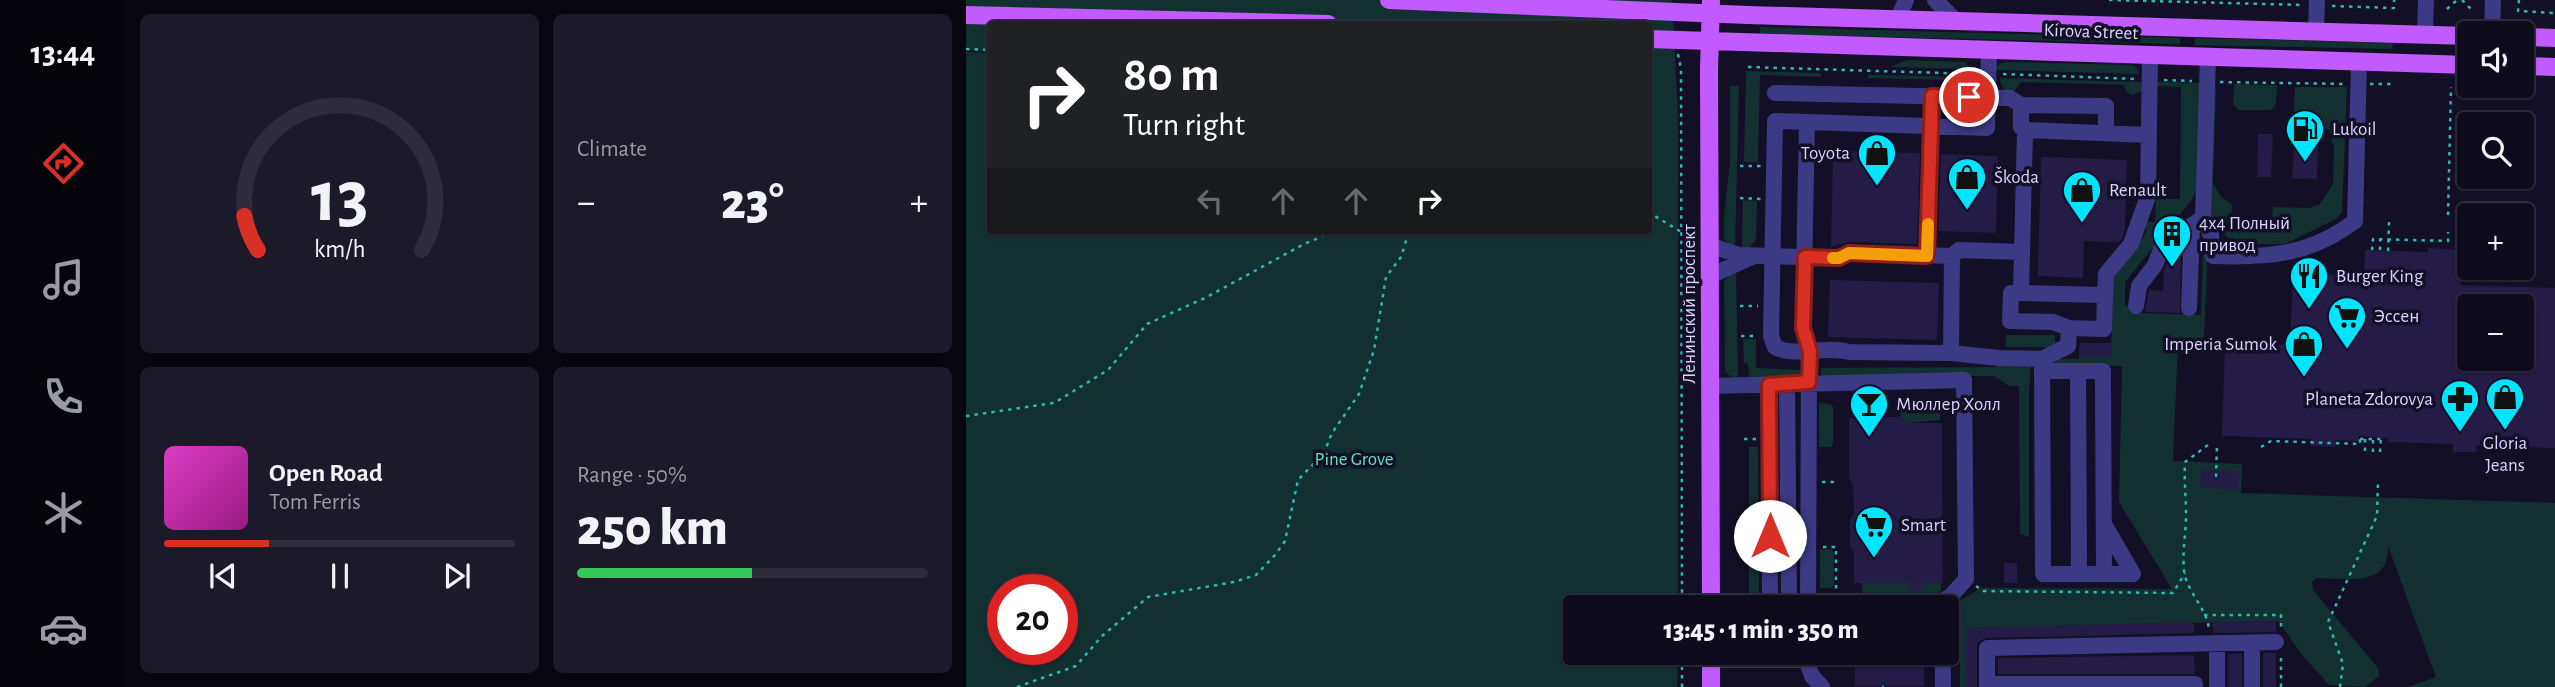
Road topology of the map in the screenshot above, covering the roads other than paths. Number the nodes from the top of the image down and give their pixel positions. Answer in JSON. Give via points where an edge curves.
{"nodes":[{"id":1,"x":1389,"y":0,"type":"edge"},
{"id":2,"x":1906,"y":0,"type":"edge"},
{"id":3,"x":1935,"y":0,"type":"edge"},
{"id":4,"x":2426,"y":0,"type":"edge"},
{"id":5,"x":2493,"y":0,"type":"edge"},
{"id":6,"x":2317,"y":3,"type":"edge"},
{"id":7,"x":1711,"y":7,"type":"edge"},
{"id":8,"x":966,"y":15,"type":"edge"},
{"id":9,"x":1898,"y":19,"type":"junction"},
{"id":10,"x":1955,"y":20,"type":"junction"},
{"id":11,"x":1207,"y":21,"type":"edge"},
{"id":12,"x":2492,"y":21,"type":"edge"},
{"id":13,"x":2189,"y":27,"type":"junction"},
{"id":14,"x":2316,"y":31,"type":"junction"},
{"id":15,"x":2425,"y":34,"type":"junction"},
{"id":16,"x":2457,"y":35,"type":"edge"},
{"id":17,"x":2534,"y":37,"type":"edge"},
{"id":18,"x":2555,"y":38,"type":"edge"},
{"id":19,"x":1652,"y":39,"type":"edge"},
{"id":20,"x":1711,"y":42,"type":"junction"},
{"id":21,"x":1989,"y":50,"type":"junction"},
{"id":22,"x":2150,"y":55,"type":"junction"},
{"id":23,"x":2188,"y":56,"type":"junction"},
{"id":24,"x":2208,"y":57,"type":"junction"},
{"id":25,"x":2359,"y":62,"type":"junction"},
{"id":26,"x":2423,"y":63,"type":"junction"},
{"id":27,"x":2457,"y":64,"type":"edge"},
{"id":28,"x":2534,"y":66,"type":"edge"},
{"id":29,"x":2555,"y":67,"type":"edge"},
{"id":30,"x":1775,"y":93,"type":"dead end"},
{"id":31,"x":1905,"y":95,"type":"junction"},
{"id":32,"x":1932,"y":96,"type":"junction"},
{"id":33,"x":1988,"y":97,"type":"junction"},
{"id":34,"x":2021,"y":105,"type":"junction"},
{"id":35,"x":1807,"y":122,"type":"junction"},
{"id":36,"x":1904,"y":125,"type":"junction"},
{"id":37,"x":1931,"y":127,"type":"junction"},
{"id":38,"x":2025,"y":130,"type":"junction"},
{"id":39,"x":2106,"y":133,"type":"junction"},
{"id":40,"x":2149,"y":135,"type":"junction"},
{"id":41,"x":2198,"y":223,"type":"junction"},
{"id":42,"x":1709,"y":245,"type":"junction"},
{"id":43,"x":2022,"y":252,"type":"junction"},
{"id":44,"x":1764,"y":256,"type":"junction"},
{"id":45,"x":1927,"y":256,"type":"junction"},
{"id":46,"x":1952,"y":256,"type":"junction"},
{"id":47,"x":1805,"y":257,"type":"junction"},
{"id":48,"x":1710,"y":276,"type":"junction"},
{"id":49,"x":2021,"y":293,"type":"junction"},
{"id":50,"x":2105,"y":295,"type":"junction"},
{"id":51,"x":2136,"y":306,"type":"dead end"},
{"id":52,"x":2189,"y":308,"type":"dead end"},
{"id":53,"x":2069,"y":328,"type":"junction"},
{"id":54,"x":1810,"y":351,"type":"junction"},
{"id":55,"x":1951,"y":354,"type":"junction"},
{"id":56,"x":2042,"y":365,"type":"junction"},
{"id":57,"x":2078,"y":371,"type":"junction"},
{"id":58,"x":1809,"y":382,"type":"junction"},
{"id":59,"x":1787,"y":384,"type":"junction"},
{"id":60,"x":1769,"y":385,"type":"junction"},
{"id":61,"x":1710,"y":386,"type":"junction"},
{"id":62,"x":2104,"y":524,"type":"junction"},
{"id":63,"x":2079,"y":574,"type":"junction"},
{"id":64,"x":2104,"y":574,"type":"junction"},
{"id":65,"x":1711,"y":595,"type":"edge"},
{"id":66,"x":1770,"y":595,"type":"edge"},
{"id":67,"x":1789,"y":595,"type":"edge"},
{"id":68,"x":1808,"y":595,"type":"edge"},
{"id":69,"x":1952,"y":595,"type":"edge"},
{"id":70,"x":2276,"y":642,"type":"dead end"},
{"id":71,"x":2213,"y":643,"type":"junction"},
{"id":72,"x":2252,"y":643,"type":"junction"},
{"id":73,"x":1711,"y":665,"type":"edge"},
{"id":74,"x":1811,"y":665,"type":"edge"},
{"id":75,"x":1943,"y":665,"type":"edge"},
{"id":76,"x":2195,"y":684,"type":"dead end"},
{"id":77,"x":1987,"y":686,"type":"edge"},
{"id":78,"x":1711,"y":687,"type":"edge"},
{"id":79,"x":1822,"y":687,"type":"edge"},
{"id":80,"x":1943,"y":687,"type":"edge"},
{"id":81,"x":2217,"y":687,"type":"edge"},
{"id":82,"x":2252,"y":687,"type":"edge"}],
"edges":[{"from":1,"to":7,"type":"main road","name":"Kirova Street"},
{"from":2,"to":9,"type":"street"},
{"from":3,"to":10,"type":"street"},
{"from":4,"to":15,"type":"street"},
{"from":5,"to":12,"type":"street"},
{"from":6,"to":14,"type":"street"},
{"from":7,"to":9,"type":"main road","name":"Kirova Street"},
{"from":7,"to":20,"type":"main road","name":"Ленинский проспект"},
{"from":8,"to":11,"type":"main road"},
{"from":9,"to":10,"type":"main road","name":"Kirova Street"},
{"from":10,"to":13,"type":"main road","name":"Kirova Street"},
{"from":13,"to":14,"type":"main road","name":"Kirova Street"},
{"from":13,"to":23,"type":"main road"},
{"from":14,"to":15,"type":"main road","name":"Kirova Street"},
{"from":15,"to":16,"type":"main road","name":"Kirova Street"},
{"from":15,"to":26,"type":"main road"},
{"from":17,"to":18,"type":"main road"},
{"from":19,"to":20,"type":"main road","name":"Kirova Street"},
{"from":20,"to":21,"type":"main road","name":"Kirova Street"},
{"from":20,"to":42,"type":"main road","name":"Ленинский проспект"},
{"from":21,"to":22,"type":"main road","name":"Kirova Street"},
{"from":21,"to":33,"type":"street"},
{"from":22,"to":23,"type":"main road","name":"Kirova Street"},
{"from":22,"to":40,"type":"street"},
{"from":23,"to":24,"type":"main road","name":"Kirova Street"},
{"from":24,"to":25,"type":"main road","name":"Kirova Street"},
{"from":24,"to":41,"type":"street"},
{"from":25,"to":26,"type":"main road","name":"Kirova Street"},
{"from":25,"to":41,"type":"street","via":[[2355,221],[2314,245],[2255,258],[2213,256],[2211,235]]},
{"from":26,"to":27,"type":"main road","name":"Kirova Street"},
{"from":28,"to":29,"type":"main road"},
{"from":30,"to":31,"type":"street"},
{"from":31,"to":32,"type":"street"},
{"from":31,"to":36,"type":"street"},
{"from":32,"to":33,"type":"street"},
{"from":32,"to":37,"type":"street"},
{"from":33,"to":34,"type":"street","via":[[2010,98]]},
{"from":33,"to":37,"type":"street","via":[[1987,128]]},
{"from":34,"to":38,"type":"street"},
{"from":34,"to":39,"type":"street","via":[[2106,106]]},
{"from":35,"to":36,"type":"street"},
{"from":35,"to":44,"type":"street","via":[[1775,121],[1773,199]]},
{"from":35,"to":47,"type":"street"},
{"from":36,"to":37,"type":"street"},
{"from":37,"to":45,"type":"street"},
{"from":38,"to":39,"type":"street"},
{"from":38,"to":43,"type":"street"},
{"from":39,"to":40,"type":"street"},
{"from":40,"to":50,"type":"street","via":[[2148,195],[2131,244],[2106,274]]},
{"from":41,"to":51,"type":"street","via":[[2162,244],[2139,286]]},
{"from":41,"to":52,"type":"street"},
{"from":42,"to":44,"type":"street"},
{"from":42,"to":48,"type":"main road","name":"Ленинский проспект"},
{"from":43,"to":46,"type":"street","via":[[1959,250]]},
{"from":43,"to":49,"type":"street"},
{"from":44,"to":47,"type":"street"},
{"from":44,"to":48,"type":"street"},
{"from":44,"to":54,"type":"street","via":[[1773,342],[1779,350]]},
{"from":45,"to":46,"type":"street"},
{"from":45,"to":47,"type":"street","via":[[1849,253],[1839,258]]},
{"from":46,"to":55,"type":"street"},
{"from":47,"to":54,"type":"street","via":[[1803,328]]},
{"from":48,"to":61,"type":"main road","name":"Ленинский проспект"},
{"from":49,"to":50,"type":"street"},
{"from":49,"to":53,"type":"street","via":[[2011,293],[2010,321],[2053,322]]},
{"from":50,"to":53,"type":"street","via":[[2104,330]]},
{"from":53,"to":56,"type":"street","via":[[2068,346]]},
{"from":54,"to":55,"type":"street"},
{"from":54,"to":58,"type":"street"},
{"from":55,"to":56,"type":"street"},
{"from":56,"to":57,"type":"street"},
{"from":56,"to":63,"type":"street","via":[[2043,574]]},
{"from":57,"to":62,"type":"street","via":[[2103,371]]},
{"from":57,"to":63,"type":"street"},
{"from":58,"to":59,"type":"street"},
{"from":58,"to":68,"type":"street"},
{"from":58,"to":69,"type":"street","via":[[1964,380],[1966,579]]},
{"from":59,"to":60,"type":"street"},
{"from":59,"to":67,"type":"street"},
{"from":60,"to":61,"type":"street"},
{"from":60,"to":66,"type":"street"},
{"from":61,"to":65,"type":"main road","name":"Ленинский проспект"},
{"from":62,"to":64,"type":"street"},
{"from":62,"to":64,"type":"street","via":[[2133,574]]},
{"from":63,"to":64,"type":"street"},
{"from":70,"to":72,"type":"street"},
{"from":71,"to":72,"type":"street"},
{"from":71,"to":77,"type":"street","via":[[1987,648]]},
{"from":71,"to":81,"type":"street"},
{"from":72,"to":82,"type":"street"},
{"from":73,"to":78,"type":"main road"},
{"from":74,"to":79,"type":"street","via":[[1812,676]]},
{"from":75,"to":80,"type":"street"},
{"from":76,"to":77,"type":"street"}]}
